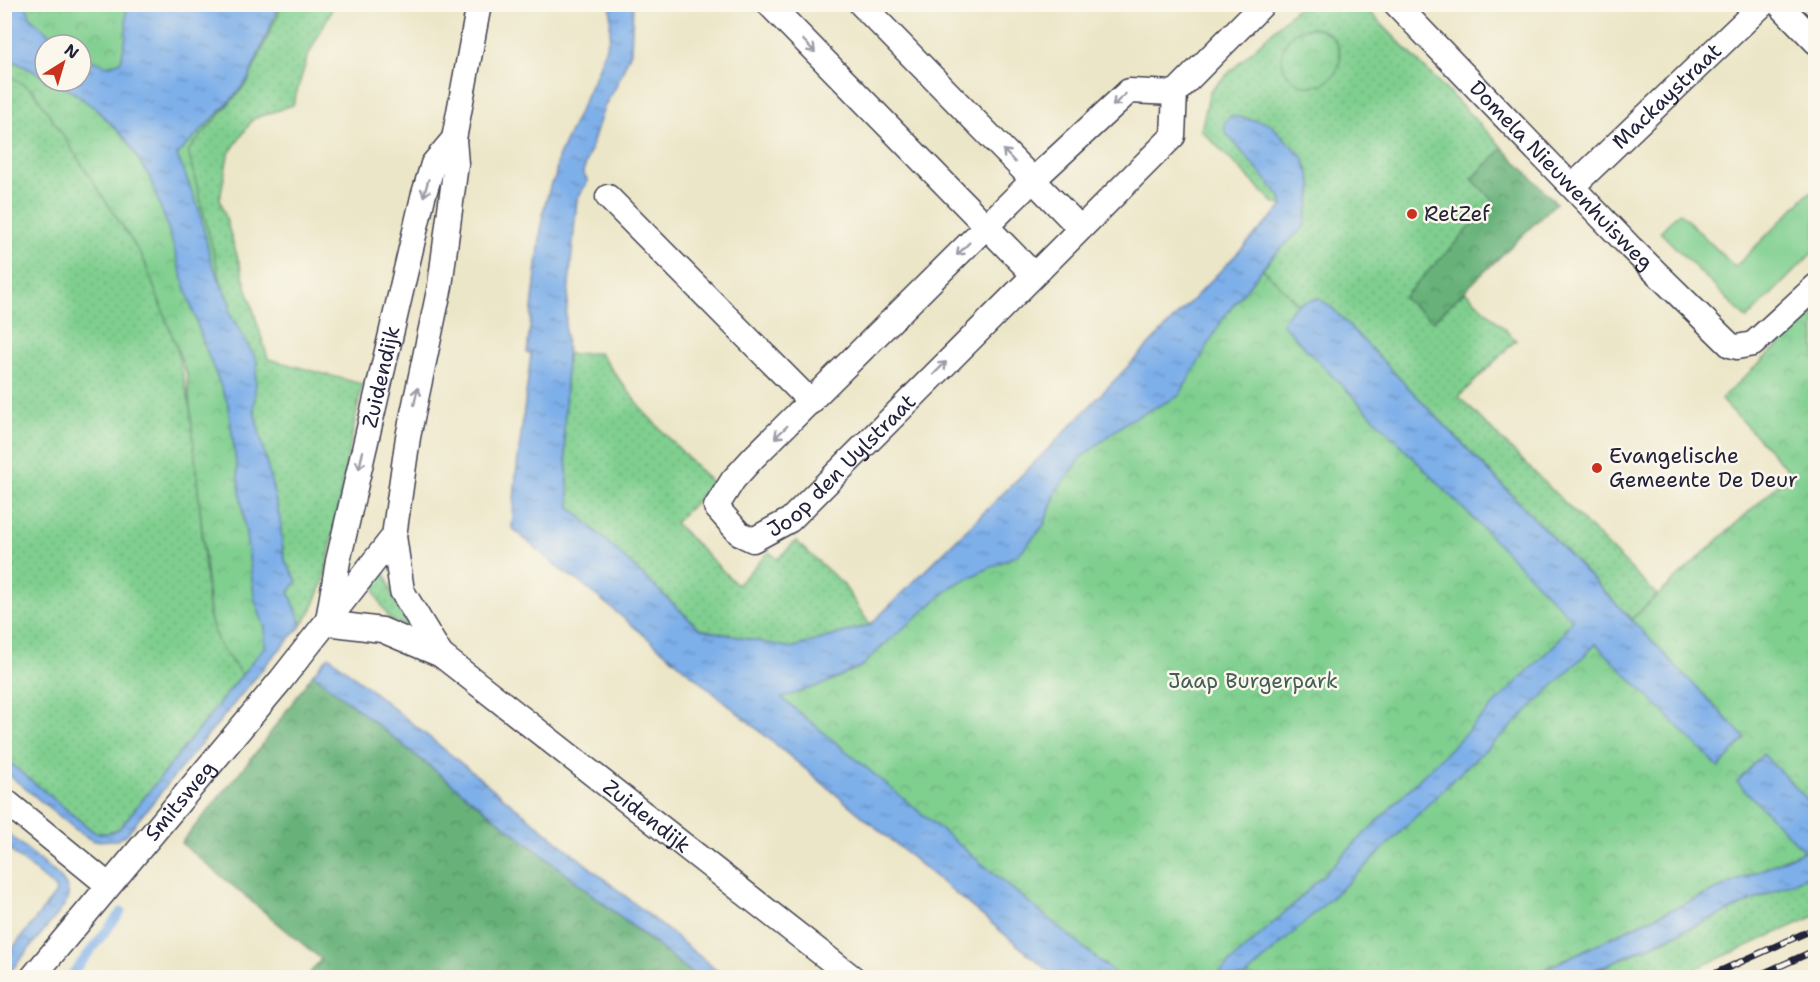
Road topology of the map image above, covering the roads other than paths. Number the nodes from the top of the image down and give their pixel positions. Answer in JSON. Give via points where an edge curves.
{"nodes":[{"id":1,"x":479,"y":4,"type":"edge"},
{"id":2,"x":769,"y":4,"type":"edge"},
{"id":3,"x":861,"y":4,"type":"edge"},
{"id":4,"x":1263,"y":4,"type":"edge"},
{"id":5,"x":1396,"y":4,"type":"edge"},
{"id":6,"x":1763,"y":4,"type":"edge"},
{"id":7,"x":1779,"y":4,"type":"edge"},
{"id":8,"x":1815,"y":42,"type":"edge"},
{"id":9,"x":1174,"y":93,"type":"junction"},
{"id":10,"x":454,"y":139,"type":"junction"},
{"id":11,"x":1032,"y":180,"type":"junction"},
{"id":12,"x":1573,"y":186,"type":"junction"},
{"id":13,"x":608,"y":197,"type":"dead end"},
{"id":14,"x":987,"y":226,"type":"junction"},
{"id":15,"x":1080,"y":228,"type":"junction"},
{"id":16,"x":1033,"y":274,"type":"junction"},
{"id":17,"x":1815,"y":286,"type":"edge"},
{"id":18,"x":811,"y":402,"type":"junction"},
{"id":19,"x":394,"y":536,"type":"junction"},
{"id":20,"x":327,"y":623,"type":"junction"},
{"id":21,"x":441,"y":655,"type":"junction"},
{"id":22,"x":4,"y":800,"type":"edge"},
{"id":23,"x":108,"y":885,"type":"junction"},
{"id":24,"x":32,"y":978,"type":"edge"},
{"id":25,"x":853,"y":978,"type":"edge"}],
"edges":[{"from":1,"to":10,"type":"street","name":"Zuidendijk"},
{"from":2,"to":14,"type":"street","one_way":true},
{"from":11,"to":3,"type":"street","one_way":true},
{"from":4,"to":9,"type":"street"},
{"from":5,"to":12,"type":"street","name":"Domela Nieuwenhuisweg"},
{"from":6,"to":12,"type":"street","name":"Mackaystraat"},
{"from":7,"to":8,"type":"street"},
{"from":9,"to":11,"type":"street","name":"Joop den Uylstraat","one_way":true,"via":[[1129,91]]},
{"from":9,"to":15,"type":"street","name":"Joop den Uylstraat","via":[[1173,136]]},
{"from":19,"to":10,"type":"street","name":"Zuidendijk","one_way":true,"via":[[408,437],[440,286],[456,164]]},
{"from":10,"to":20,"type":"street","name":"Zuidendijk","one_way":true,"via":[[433,164],[423,197]]},
{"from":11,"to":14,"type":"street","name":"Joop den Uylstraat"},
{"from":11,"to":15,"type":"street"},
{"from":12,"to":17,"type":"street","name":"Domela Nieuwenhuisweg","via":[[1730,345],[1753,344]]},
{"from":13,"to":18,"type":"street"},
{"from":14,"to":16,"type":"street"},
{"from":14,"to":18,"type":"street","name":"Joop den Uylstraat","one_way":true},
{"from":15,"to":16,"type":"street","name":"Joop den Uylstraat"},
{"from":18,"to":16,"type":"street","name":"Joop den Uylstraat","one_way":true,"via":[[733,480],[716,507],[740,534],[753,540],[790,520]]},
{"from":19,"to":20,"type":"street","name":"Zuidendijk"},
{"from":19,"to":21,"type":"street","name":"Zuidendijk","via":[[402,591]]},
{"from":20,"to":21,"type":"street","name":"Zuidendijk","via":[[382,630]]},
{"from":20,"to":23,"type":"street","name":"Smitsweg"},
{"from":21,"to":25,"type":"street","name":"Zuidendijk"},
{"from":22,"to":23,"type":"street"},
{"from":23,"to":24,"type":"street","name":"Smitsweg"}]}
